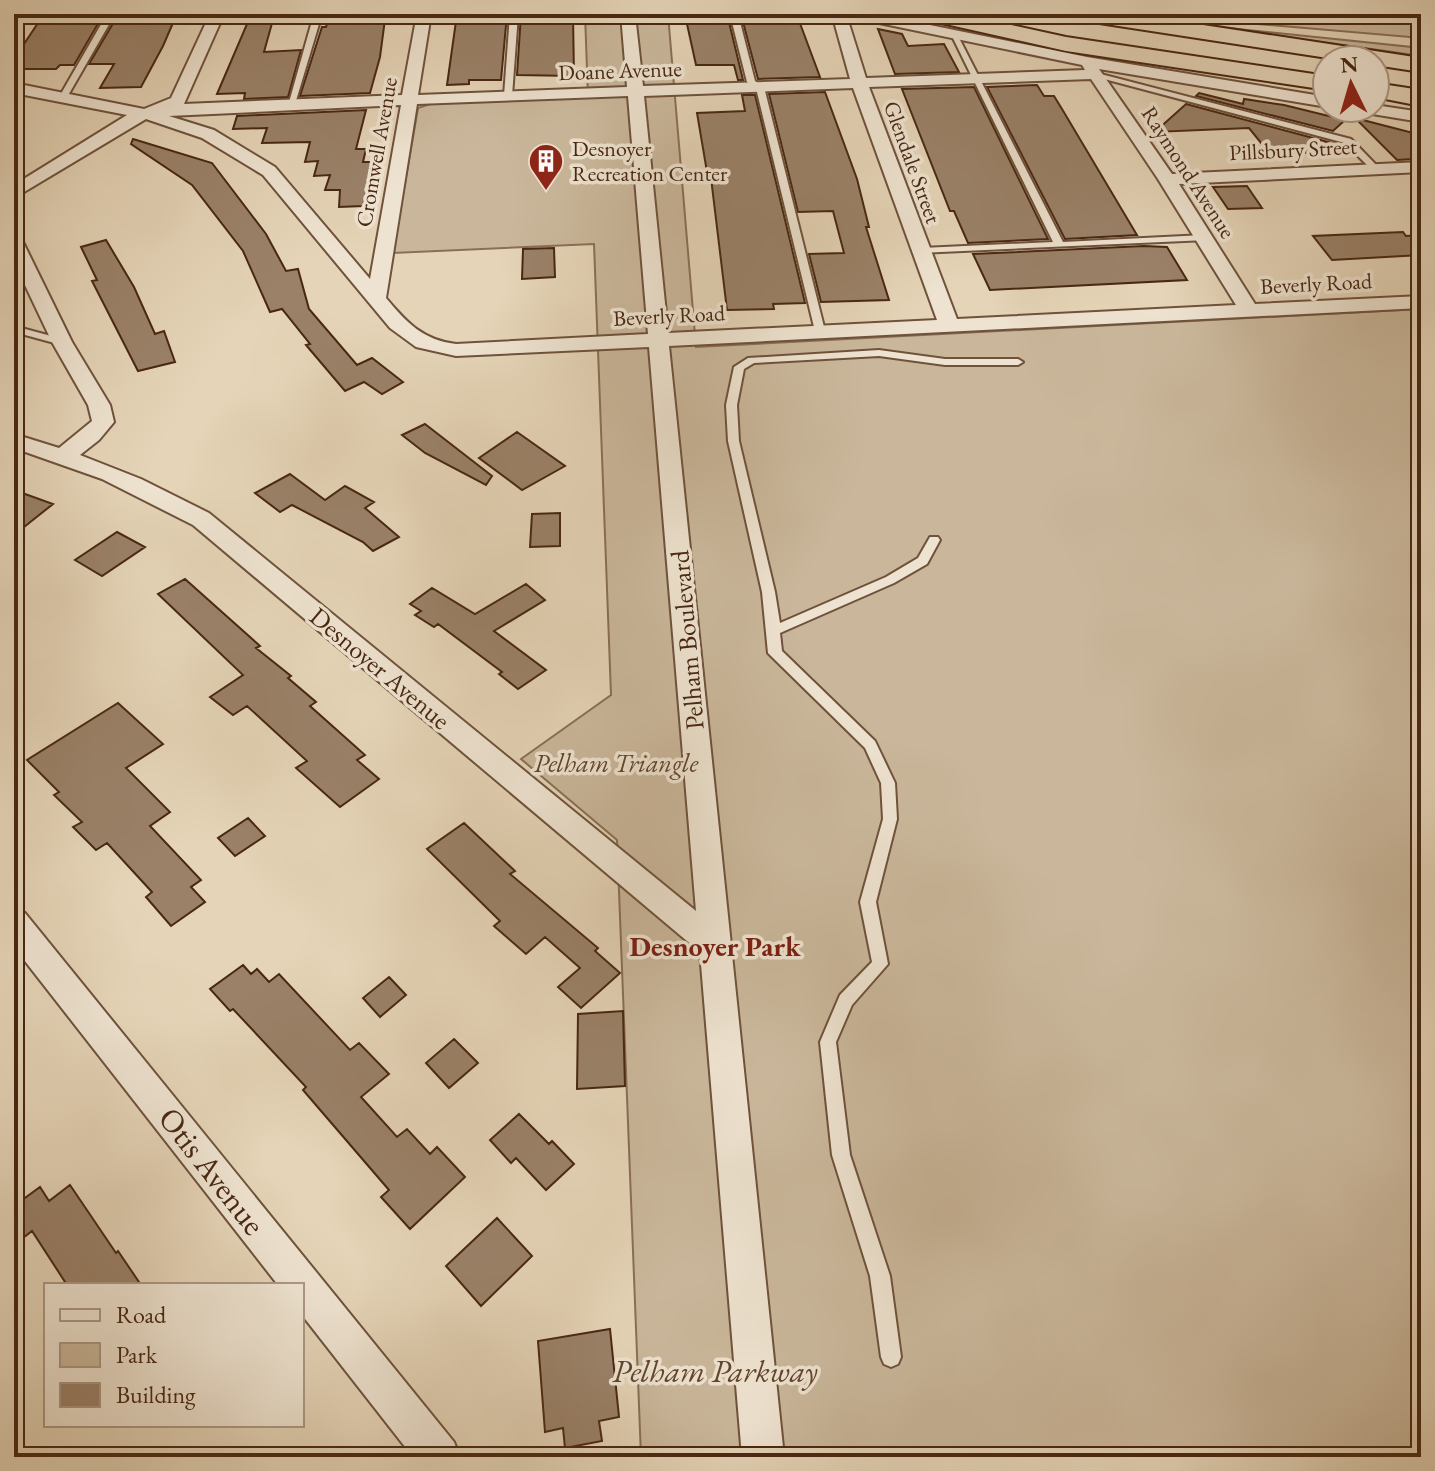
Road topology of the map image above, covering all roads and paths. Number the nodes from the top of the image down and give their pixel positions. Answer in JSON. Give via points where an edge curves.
{"nodes":[{"id":1,"x":111,"y":14,"type":"edge"},
{"id":2,"x":217,"y":14,"type":"edge"},
{"id":3,"x":318,"y":14,"type":"edge"},
{"id":4,"x":424,"y":14,"type":"edge"},
{"id":5,"x":514,"y":14,"type":"edge"},
{"id":6,"x":628,"y":14,"type":"edge"},
{"id":7,"x":734,"y":14,"type":"edge"},
{"id":8,"x":839,"y":14,"type":"edge"},
{"id":9,"x":855,"y":14,"type":"edge"},
{"id":10,"x":931,"y":14,"type":"edge"},
{"id":11,"x":975,"y":14,"type":"edge"},
{"id":12,"x":1088,"y":14,"type":"edge"},
{"id":13,"x":953,"y":34,"type":"junction"},
{"id":14,"x":1337,"y":36,"type":"junction"},
{"id":15,"x":1391,"y":37,"type":"dead end"},
{"id":16,"x":1421,"y":45,"type":"edge"},
{"id":17,"x":1421,"y":65,"type":"edge"},
{"id":18,"x":1091,"y":68,"type":"junction"},
{"id":19,"x":1311,"y":68,"type":"edge"},
{"id":20,"x":976,"y":79,"type":"junction"},
{"id":21,"x":1391,"y":79,"type":"edge"},
{"id":22,"x":1311,"y":81,"type":"edge"},
{"id":23,"x":860,"y":83,"type":"junction"},
{"id":24,"x":1421,"y":83,"type":"edge"},
{"id":25,"x":760,"y":87,"type":"junction"},
{"id":26,"x":14,"y":88,"type":"edge"},
{"id":27,"x":636,"y":91,"type":"junction"},
{"id":28,"x":1391,"y":93,"type":"edge"},
{"id":29,"x":508,"y":96,"type":"junction"},
{"id":30,"x":1421,"y":98,"type":"edge"},
{"id":31,"x":62,"y":99,"type":"junction"},
{"id":32,"x":411,"y":99,"type":"junction"},
{"id":33,"x":1311,"y":100,"type":"edge"},
{"id":34,"x":291,"y":104,"type":"junction"},
{"id":35,"x":1391,"y":112,"type":"edge"},
{"id":36,"x":146,"y":114,"type":"junction"},
{"id":37,"x":1421,"y":117,"type":"edge"},
{"id":38,"x":1421,"y":167,"type":"edge"},
{"id":39,"x":1377,"y":170,"type":"junction"},
{"id":40,"x":1167,"y":179,"type":"junction"},
{"id":41,"x":14,"y":193,"type":"edge"},
{"id":42,"x":1204,"y":238,"type":"junction"},
{"id":43,"x":14,"y":242,"type":"edge"},
{"id":44,"x":1059,"y":244,"type":"junction"},
{"id":45,"x":922,"y":251,"type":"junction"},
{"id":46,"x":376,"y":298,"type":"junction"},
{"id":47,"x":1421,"y":302,"type":"edge"},
{"id":48,"x":1249,"y":310,"type":"junction"},
{"id":49,"x":949,"y":326,"type":"junction"},
{"id":50,"x":14,"y":329,"type":"edge"},
{"id":51,"x":820,"y":331,"type":"junction"},
{"id":52,"x":658,"y":340,"type":"junction"},
{"id":53,"x":62,"y":342,"type":"junction"},
{"id":54,"x":1018,"y":362,"type":"dead end"},
{"id":55,"x":14,"y":441,"type":"edge"},
{"id":56,"x":63,"y":456,"type":"junction"},
{"id":57,"x":934,"y":540,"type":"dead end"},
{"id":58,"x":775,"y":630,"type":"junction"},
{"id":59,"x":20,"y":942,"type":"edge"},
{"id":60,"x":716,"y":946,"type":"junction"},
{"id":61,"x":297,"y":1283,"type":"edge"},
{"id":62,"x":304,"y":1291,"type":"edge"},
{"id":63,"x":891,"y":1357,"type":"dead end"},
{"id":64,"x":439,"y":1457,"type":"edge"},
{"id":65,"x":763,"y":1457,"type":"edge"}],
"edges":[{"from":1,"to":31,"type":"lane"},
{"from":2,"to":36,"type":"street","via":[[178,101]]},
{"from":3,"to":34,"type":"lane"},
{"from":4,"to":32,"type":"street","name":"Cromwell Avenue"},
{"from":5,"to":29,"type":"lane"},
{"from":6,"to":27,"type":"street","name":"Pelham Boulevard"},
{"from":7,"to":25,"type":"lane","via":[[751,82]]},
{"from":8,"to":23,"type":"street","name":"Glendale Street"},
{"from":9,"to":13,"type":"street"},
{"from":10,"to":22,"type":"highway","via":[[1066,44]]},
{"from":11,"to":19,"type":"highway"},
{"from":12,"to":14,"type":"highway"},
{"from":12,"to":17,"type":"highway"},
{"from":13,"to":18,"type":"street"},
{"from":13,"to":20,"type":"lane"},
{"from":14,"to":15,"type":"highway"},
{"from":14,"to":16,"type":"highway"},
{"from":18,"to":20,"type":"street","name":"Doane Avenue"},
{"from":18,"to":33,"type":"street"},
{"from":18,"to":39,"type":"lane","via":[[1348,141]]},
{"from":18,"to":40,"type":"street","name":"Raymond Avenue"},
{"from":20,"to":23,"type":"street","name":"Doane Avenue"},
{"from":20,"to":44,"type":"lane"},
{"from":21,"to":24,"type":"highway"},
{"from":23,"to":25,"type":"street","name":"Doane Avenue"},
{"from":23,"to":45,"type":"street","name":"Glendale Street"},
{"from":25,"to":27,"type":"street","name":"Doane Avenue"},
{"from":25,"to":51,"type":"lane"},
{"from":26,"to":31,"type":"street","name":"Beverly Road"},
{"from":27,"to":29,"type":"street","name":"Doane Avenue"},
{"from":27,"to":52,"type":"street","name":"Pelham Boulevard"},
{"from":28,"to":30,"type":"highway"},
{"from":29,"to":32,"type":"street","name":"Doane Avenue"},
{"from":31,"to":36,"type":"street","name":"Beverly Road"},
{"from":32,"to":34,"type":"street","name":"Doane Avenue"},
{"from":32,"to":46,"type":"street","name":"Cromwell Avenue"},
{"from":34,"to":36,"type":"street","name":"Doane Avenue"},
{"from":35,"to":37,"type":"street"},
{"from":36,"to":41,"type":"street"},
{"from":36,"to":46,"type":"street","name":"Beverly Road","via":[[208,134],[269,171]]},
{"from":38,"to":39,"type":"street","name":"Pillsbury Street"},
{"from":39,"to":40,"type":"street","name":"Pillsbury Street"},
{"from":40,"to":42,"type":"street","name":"Raymond Avenue"},
{"from":42,"to":44,"type":"lane"},
{"from":42,"to":48,"type":"street","name":"Raymond Avenue"},
{"from":43,"to":53,"type":"street"},
{"from":44,"to":45,"type":"lane"},
{"from":45,"to":49,"type":"street","name":"Glendale Street"},
{"from":46,"to":52,"type":"street","name":"Beverly Road","via":[[414,341],[431,347]]},
{"from":47,"to":48,"type":"street","name":"Beverly Road"},
{"from":48,"to":49,"type":"street","name":"Beverly Road"},
{"from":49,"to":51,"type":"street","name":"Beverly Road"},
{"from":50,"to":53,"type":"lane"},
{"from":51,"to":52,"type":"street","name":"Beverly Road"},
{"from":52,"to":60,"type":"street","name":"Pelham Boulevard"},
{"from":53,"to":56,"type":"street","via":[[99,405],[103,422]]},
{"from":54,"to":58,"type":"lane","via":[[945,362],[879,353],[752,360],[739,367],[731,406],[738,476]]},
{"from":55,"to":56,"type":"street","name":"Desnoyer Avenue"},
{"from":56,"to":60,"type":"street","name":"Desnoyer Avenue","via":[[157,493],[201,519]]},
{"from":57,"to":58,"type":"lane","via":[[923,561],[890,580]]},
{"from":58,"to":63,"type":"lane","via":[[775,653],[870,745],[888,783],[890,819],[868,902],[880,964],[846,1000],[828,1042],[841,1155],[880,1276]]},
{"from":59,"to":61,"type":"street","name":"Otis Avenue"},
{"from":60,"to":65,"type":"street","name":"Pelham Boulevard"},
{"from":62,"to":64,"type":"street","name":"Otis Avenue"}]}
